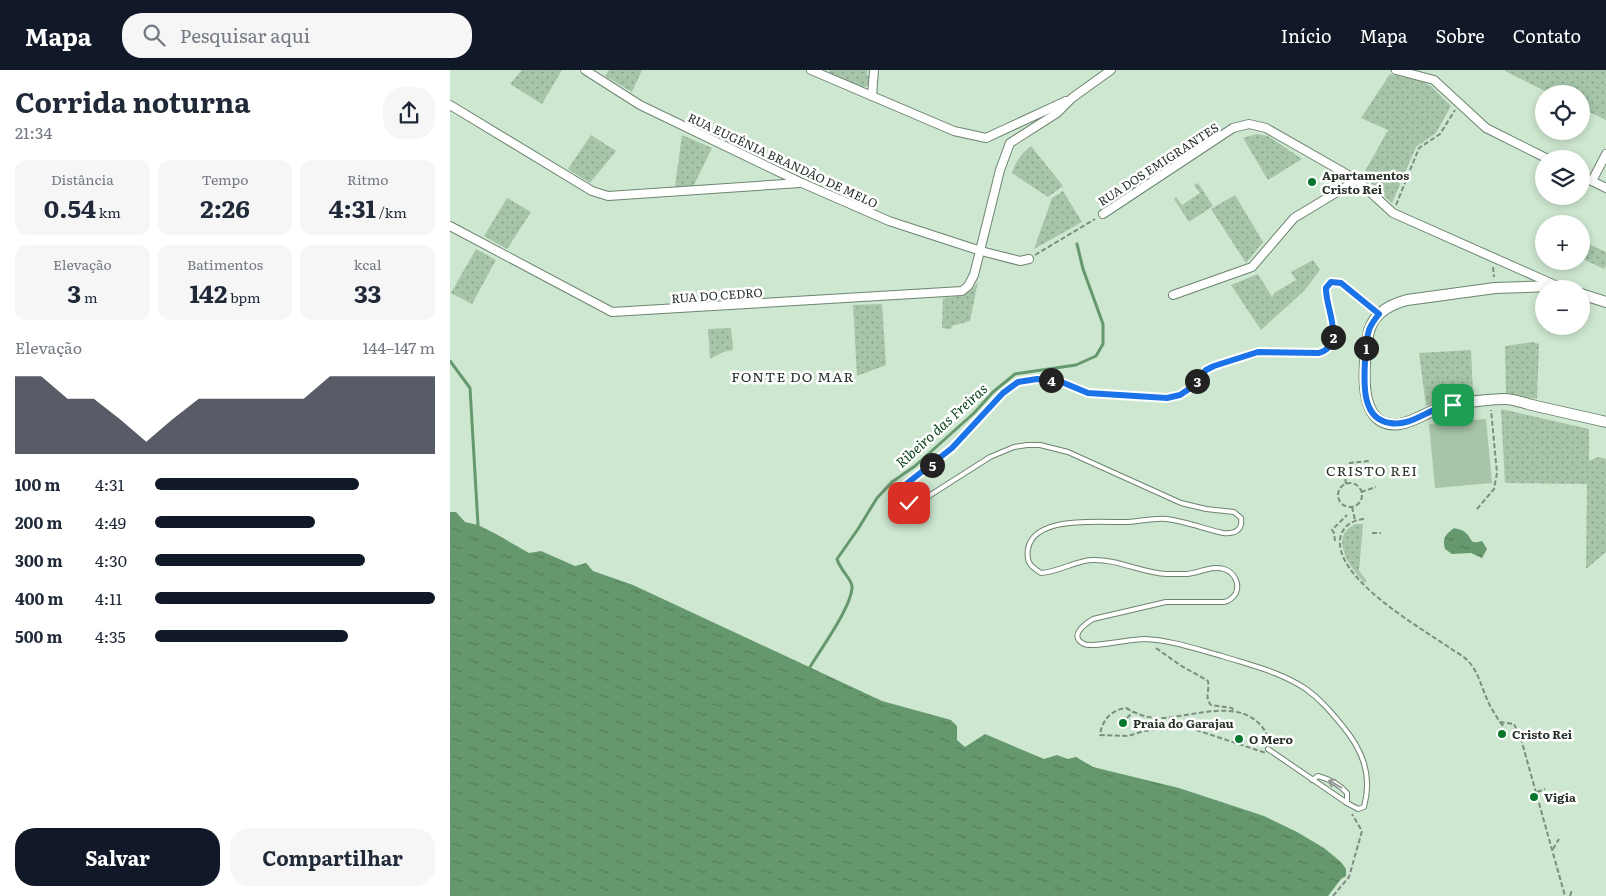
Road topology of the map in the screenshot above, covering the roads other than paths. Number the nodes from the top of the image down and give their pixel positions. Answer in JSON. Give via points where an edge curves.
{"nodes":[{"id":1,"x":585,"y":70,"type":"edge"},
{"id":2,"x":811,"y":70,"type":"edge"},
{"id":3,"x":874,"y":70,"type":"edge"},
{"id":4,"x":1111,"y":70,"type":"edge"},
{"id":5,"x":1396,"y":70,"type":"edge"},
{"id":6,"x":872,"y":96,"type":"junction"},
{"id":7,"x":1072,"y":98,"type":"junction"},
{"id":8,"x":450,"y":105,"type":"edge"},
{"id":9,"x":1535,"y":152,"type":"edge"},
{"id":10,"x":1606,"y":154,"type":"edge"},
{"id":11,"x":1357,"y":180,"type":"junction"},
{"id":12,"x":1592,"y":181,"type":"joint"},
{"id":13,"x":802,"y":183,"type":"junction"},
{"id":14,"x":1606,"y":188,"type":"edge"},
{"id":15,"x":1103,"y":214,"type":"road end"},
{"id":16,"x":450,"y":226,"type":"edge"},
{"id":17,"x":980,"y":250,"type":"junction"},
{"id":18,"x":1029,"y":259,"type":"road end"},
{"id":19,"x":1542,"y":280,"type":"edge"},
{"id":20,"x":1535,"y":288,"type":"edge"},
{"id":21,"x":1173,"y":295,"type":"dead end"},
{"id":22,"x":1590,"y":297,"type":"edge"},
{"id":23,"x":1606,"y":302,"type":"edge"},
{"id":24,"x":1379,"y":314,"type":"junction"},
{"id":25,"x":1606,"y":422,"type":"edge"},
{"id":26,"x":1267,"y":751,"type":"road end"},
{"id":27,"x":1312,"y":780,"type":"junction"},
{"id":28,"x":1347,"y":803,"type":"junction"}],
"edges":[{"from":1,"to":13,"type":"street","name":"RUA EUGÉNIA BRANDÃO DE MELO","via":[[640,105]]},
{"from":2,"to":6,"type":"street"},
{"from":3,"to":6,"type":"street"},
{"from":4,"to":7,"type":"street"},
{"from":5,"to":9,"type":"street","via":[[1434,80],[1486,128]]},
{"from":6,"to":7,"type":"street","via":[[954,131],[986,138]]},
{"from":7,"to":17,"type":"street","name":"RUA DO CEDRO","via":[[1057,113],[1010,143]]},
{"from":8,"to":13,"type":"street","via":[[592,191],[608,196]]},
{"from":10,"to":12,"type":"street"},
{"from":11,"to":15,"type":"street","name":"RUA DOS EMIGRANTES","via":[[1266,128],[1249,124],[1233,128]]},
{"from":11,"to":19,"type":"street","name":"RUA DOS EMIGRANTES","via":[[1393,213]]},
{"from":11,"to":21,"type":"street","via":[[1294,218],[1252,266]]},
{"from":12,"to":14,"type":"street"},
{"from":13,"to":17,"type":"street","name":"RUA EUGÉNIA BRANDÃO DE MELO","via":[[889,221]]},
{"from":16,"to":17,"type":"street","name":"RUA DO CEDRO","via":[[612,312],[962,291],[974,275]]},
{"from":17,"to":18,"type":"street","via":[[1020,261]]},
{"from":20,"to":24,"type":"street","via":[[1495,288],[1426,296],[1396,302]]},
{"from":22,"to":23,"type":"street"},
{"from":24,"to":25,"type":"street","via":[[1368,331],[1364,383],[1367,402],[1376,416],[1389,423],[1400,424],[1444,407],[1506,398]]},
{"from":24,"to":28,"type":"lane","via":[[1341,283],[1331,282],[1325,296],[1333,340],[1325,351],[1258,352],[1206,370],[1192,387],[1167,398],[1088,393],[1059,381],[1037,379],[1018,382],[1003,393],[952,448],[905,485],[902,492],[905,501],[914,504],[1002,451],[1040,445],[1068,452],[1181,503],[1234,512],[1241,522],[1239,530],[1232,534],[1166,519],[1060,523],[1037,534],[1029,545],[1027,556],[1031,567],[1041,573],[1089,560],[1101,560],[1165,574],[1188,574],[1216,568],[1234,574],[1238,587],[1230,601],[1166,602],[1093,620],[1083,625],[1079,638],[1083,644],[1093,646],[1144,639],[1184,645],[1256,666],[1305,689],[1346,730],[1365,765],[1368,793],[1364,807],[1358,809]]},
{"from":26,"to":27,"type":"lane"},
{"from":27,"to":28,"type":"lane"},
{"from":28,"to":27,"type":"lane","one_way":true,"via":[[1347,793],[1343,788],[1326,778],[1318,776]]}]}
